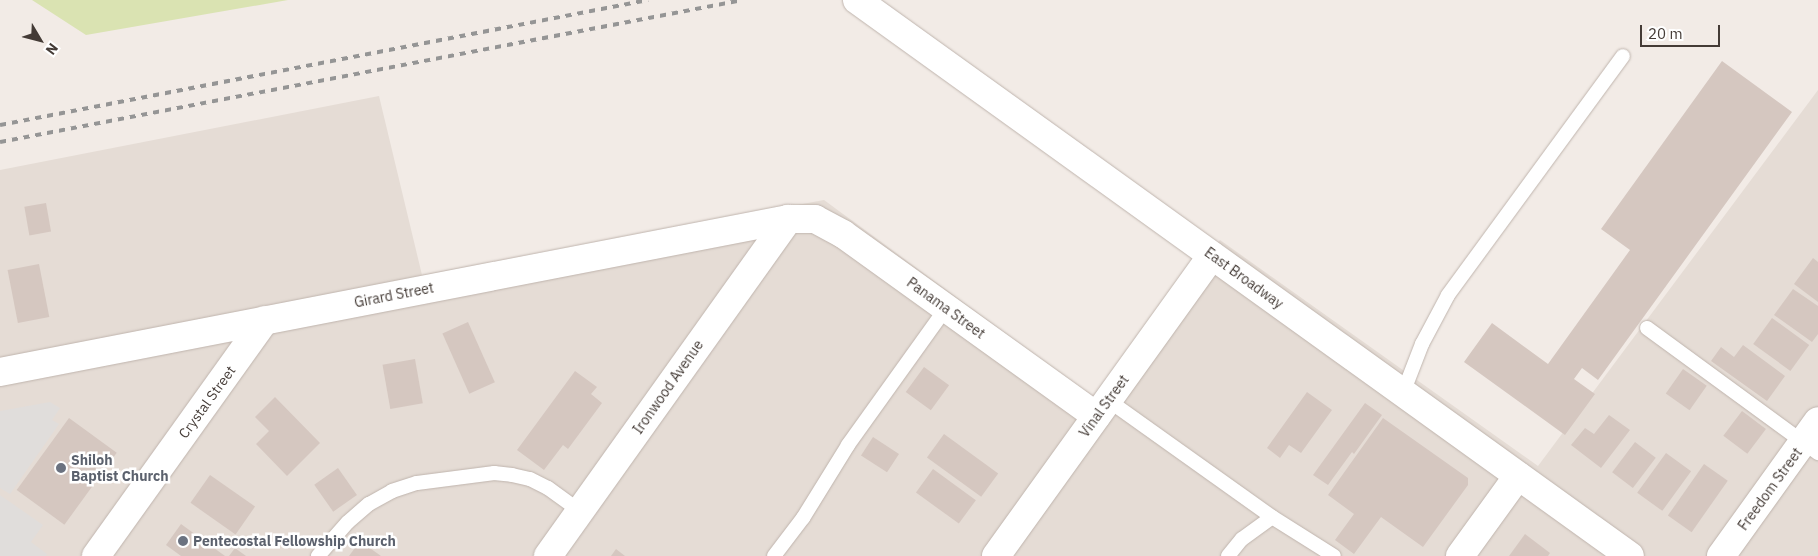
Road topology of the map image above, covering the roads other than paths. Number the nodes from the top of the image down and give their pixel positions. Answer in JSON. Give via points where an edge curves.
{"nodes":[{"id":1,"x":857,"y":0,"type":"edge"},
{"id":2,"x":1623,"y":56,"type":"dead end"},
{"id":3,"x":788,"y":219,"type":"junction"},
{"id":4,"x":1212,"y":255,"type":"junction"},
{"id":5,"x":946,"y":308,"type":"junction"},
{"id":6,"x":265,"y":320,"type":"junction"},
{"id":7,"x":1647,"y":328,"type":"dead end"},
{"id":8,"x":0,"y":372,"type":"edge"},
{"id":9,"x":1403,"y":393,"type":"junction"},
{"id":10,"x":1102,"y":408,"type":"junction"},
{"id":11,"x":1813,"y":439,"type":"edge"},
{"id":12,"x":1518,"y":476,"type":"junction"},
{"id":13,"x":580,"y":511,"type":"junction"},
{"id":14,"x":1272,"y":516,"type":"junction"},
{"id":15,"x":96,"y":556,"type":"edge"},
{"id":16,"x":318,"y":556,"type":"edge"},
{"id":17,"x":548,"y":556,"type":"edge"},
{"id":18,"x":774,"y":556,"type":"edge"},
{"id":19,"x":996,"y":556,"type":"edge"},
{"id":20,"x":1228,"y":556,"type":"edge"},
{"id":21,"x":1334,"y":556,"type":"edge"},
{"id":22,"x":1460,"y":556,"type":"edge"},
{"id":23,"x":1630,"y":556,"type":"edge"},
{"id":24,"x":1721,"y":556,"type":"edge"}],
"edges":[{"from":1,"to":4,"type":"street","name":"East Broadway"},
{"from":2,"to":9,"type":"lane","via":[[1448,295],[1422,344]]},
{"from":3,"to":5,"type":"street","name":"Panama Street","via":[[816,219],[843,234]]},
{"from":3,"to":6,"type":"street","name":"Girard Street"},
{"from":3,"to":13,"type":"street","name":"Ironwood Avenue"},
{"from":4,"to":9,"type":"street","name":"East Broadway"},
{"from":4,"to":10,"type":"street","name":"Vinal Street"},
{"from":5,"to":10,"type":"street","name":"Panama Street"},
{"from":5,"to":18,"type":"lane"},
{"from":6,"to":8,"type":"street","name":"Girard Street"},
{"from":6,"to":15,"type":"street","name":"Crystal Street"},
{"from":7,"to":11,"type":"lane"},
{"from":9,"to":12,"type":"street","name":"East Broadway"},
{"from":10,"to":14,"type":"lane"},
{"from":10,"to":19,"type":"street","name":"Vinal Street"},
{"from":11,"to":24,"type":"street","name":"Freedom Street"},
{"from":12,"to":22,"type":"street"},
{"from":12,"to":23,"type":"street","name":"East Broadway"},
{"from":13,"to":16,"type":"lane","via":[[548,488],[512,475],[494,473],[417,484],[392,491],[369,504]]},
{"from":13,"to":17,"type":"street","name":"Ironwood Avenue"},
{"from":14,"to":20,"type":"lane","via":[[1249,533]]},
{"from":14,"to":21,"type":"lane"}]}
